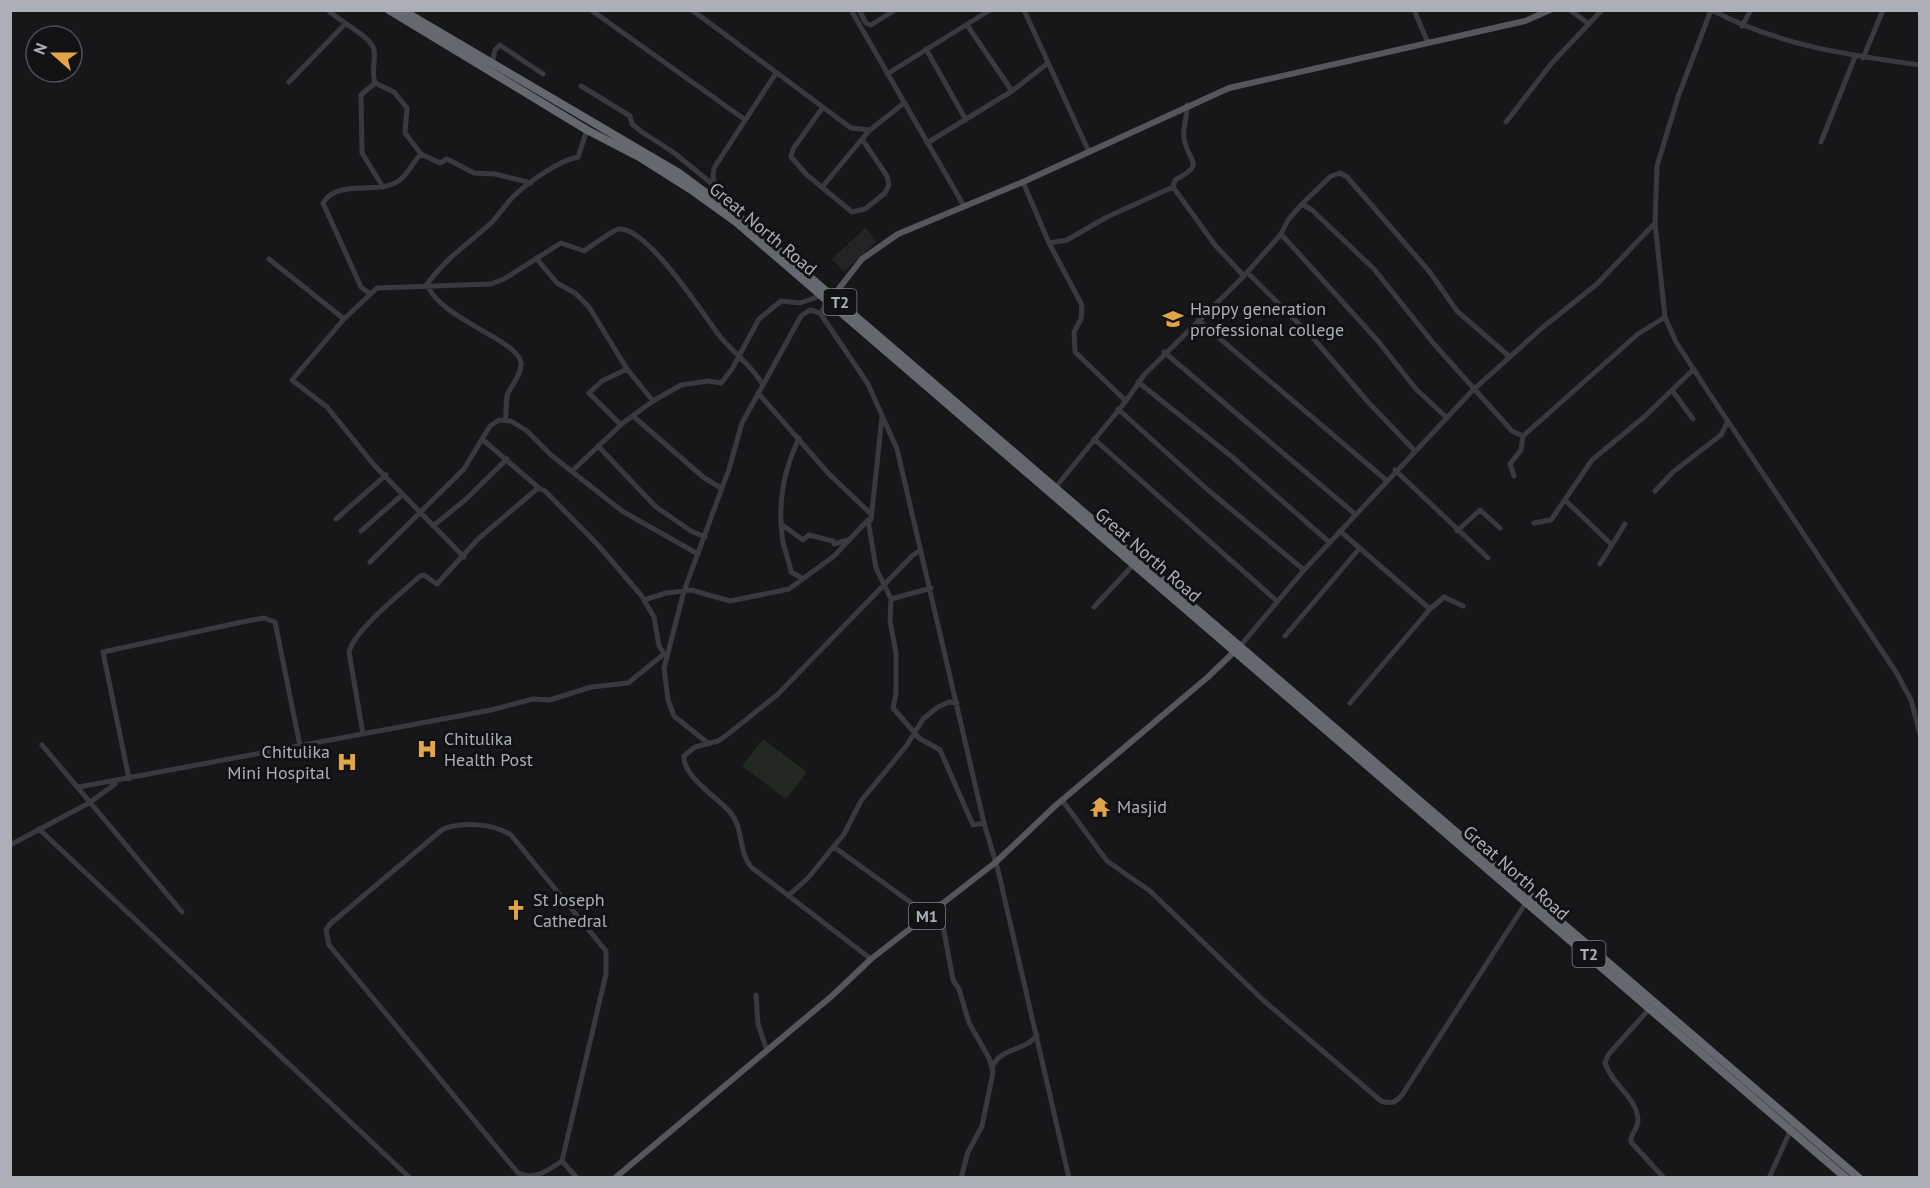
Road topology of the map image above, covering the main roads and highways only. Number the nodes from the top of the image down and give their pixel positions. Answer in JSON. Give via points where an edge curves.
{"nodes":[{"id":1,"x":389,"y":10,"type":"edge"},
{"id":2,"x":402,"y":10,"type":"edge"},
{"id":3,"x":1550,"y":10,"type":"edge"},
{"id":4,"x":833,"y":296,"type":"junction"},
{"id":5,"x":828,"y":303,"type":"junction"},
{"id":6,"x":1238,"y":648,"type":"junction"},
{"id":7,"x":1583,"y":945,"type":"junction"},
{"id":8,"x":1793,"y":1126,"type":"junction"},
{"id":9,"x":615,"y":1178,"type":"edge"},
{"id":10,"x":1846,"y":1178,"type":"edge"},
{"id":11,"x":1859,"y":1178,"type":"edge"}],
"edges":[{"from":1,"to":5,"type":"highway","name":"Great North Road","number":"T2","via":[[706,200]]},
{"from":2,"to":4,"type":"highway","name":"Great North Road","number":"T2","via":[[665,165],[710,195]]},
{"from":3,"to":4,"type":"main road","via":[[1525,21],[1257,80],[1187,105],[1023,182],[898,234],[848,274]]},
{"from":4,"to":5,"type":"main road"},
{"from":4,"to":6,"type":"highway","name":"Great North Road","number":"T2"},
{"from":5,"to":6,"type":"highway","name":"Great North Road","number":"T2"},
{"from":6,"to":7,"type":"highway","name":"Great North Road","number":"T2"},
{"from":6,"to":9,"type":"main road","number":"M1","via":[[996,862],[870,959]]},
{"from":7,"to":8,"type":"highway","name":"Great North Road","number":"T2"},
{"from":7,"to":8,"type":"highway","name":"Great North Road","number":"T2","via":[[1650,1008]]},
{"from":8,"to":10,"type":"highway","name":"Great North Road","number":"T2"},
{"from":8,"to":11,"type":"highway","name":"Great North Road","number":"T2"}]}
